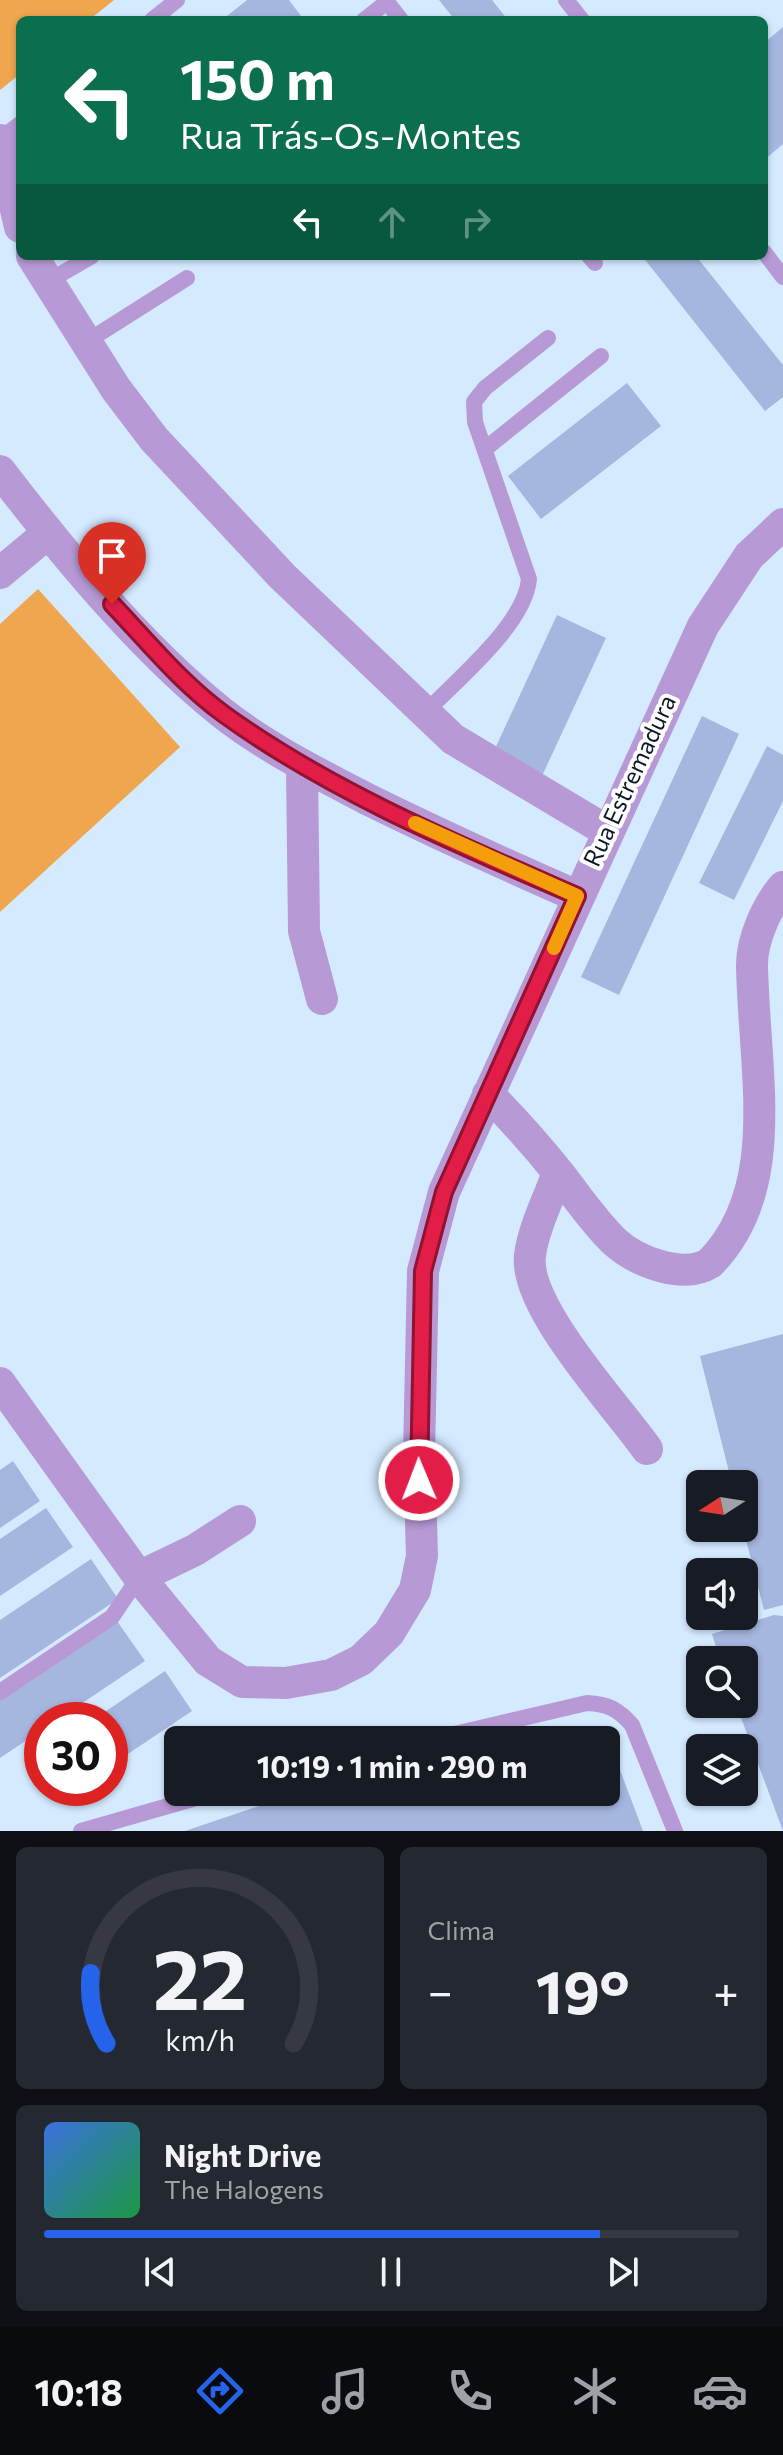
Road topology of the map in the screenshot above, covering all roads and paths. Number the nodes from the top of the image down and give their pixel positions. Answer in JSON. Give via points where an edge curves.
{"nodes":[{"id":1,"x":177,"y":0,"type":"edge"},
{"id":2,"x":566,"y":0,"type":"edge"},
{"id":3,"x":386,"y":1,"type":"edge"},
{"id":4,"x":157,"y":16,"type":"edge"},
{"id":5,"x":369,"y":16,"type":"edge"},
{"id":6,"x":579,"y":16,"type":"edge"},
{"id":7,"x":16,"y":127,"type":"edge"},
{"id":8,"x":0,"y":140,"type":"edge"},
{"id":9,"x":16,"y":210,"type":"edge"},
{"id":10,"x":768,"y":257,"type":"edge"},
{"id":11,"x":76,"y":260,"type":"edge"},
{"id":12,"x":40,"y":269,"type":"edge"},
{"id":13,"x":783,"y":277,"type":"edge"},
{"id":14,"x":187,"y":278,"type":"dead end"},
{"id":15,"x":548,"y":338,"type":"dead end"},
{"id":16,"x":86,"y":342,"type":"junction"},
{"id":17,"x":601,"y":356,"type":"dead end"},
{"id":18,"x":485,"y":449,"type":"junction"},
{"id":19,"x":0,"y":471,"type":"edge"},
{"id":20,"x":783,"y":524,"type":"edge"},
{"id":21,"x":48,"y":533,"type":"junction"},
{"id":22,"x":0,"y":573,"type":"edge"},
{"id":23,"x":424,"y":714,"type":"junction"},
{"id":24,"x":302,"y":766,"type":"junction"},
{"id":25,"x":607,"y":831,"type":"junction"},
{"id":26,"x":783,"y":887,"type":"edge"},
{"id":27,"x":577,"y":896,"type":"junction"},
{"id":28,"x":322,"y":999,"type":"dead end"},
{"id":29,"x":488,"y":1094,"type":"junction"},
{"id":30,"x":558,"y":1173,"type":"junction"},
{"id":31,"x":0,"y":1383,"type":"edge"},
{"id":32,"x":647,"y":1449,"type":"dead end"},
{"id":33,"x":240,"y":1521,"type":"dead end"},
{"id":34,"x":139,"y":1577,"type":"junction"},
{"id":35,"x":0,"y":1692,"type":"edge"},
{"id":36,"x":489,"y":1726,"type":"edge"},
{"id":37,"x":168,"y":1806,"type":"edge"},
{"id":38,"x":81,"y":1831,"type":"edge"},
{"id":39,"x":675,"y":1831,"type":"edge"}],
"edges":[{"from":1,"to":4,"type":"lane"},
{"from":2,"to":6,"type":"lane"},
{"from":3,"to":5,"type":"lane"},
{"from":7,"to":8,"type":"lane"},
{"from":8,"to":9,"type":"street"},
{"from":10,"to":13,"type":"lane"},
{"from":11,"to":12,"type":"lane"},
{"from":12,"to":16,"type":"street"},
{"from":14,"to":16,"type":"lane"},
{"from":15,"to":18,"type":"lane","via":[[478,394],[473,412]]},
{"from":16,"to":23,"type":"street","via":[[154,439],[207,498]]},
{"from":17,"to":18,"type":"lane"},
{"from":18,"to":23,"type":"lane","via":[[529,579],[528,592],[513,619]]},
{"from":19,"to":21,"type":"street"},
{"from":20,"to":25,"type":"street","name":"Rua Estremadura","via":[[749,556],[703,626]]},
{"from":21,"to":22,"type":"street"},
{"from":21,"to":24,"type":"street","via":[[177,674],[223,714]]},
{"from":23,"to":25,"type":"street","via":[[493,765]]},
{"from":24,"to":27,"type":"street","via":[[453,842]]},
{"from":24,"to":28,"type":"street","via":[[304,931]]},
{"from":25,"to":27,"type":"street","name":"Rua Estremadura"},
{"from":26,"to":30,"type":"street","via":[[764,916],[752,961],[781,1156],[770,1200],[737,1247],[705,1267],[665,1268],[639,1259],[614,1241]]},
{"from":27,"to":29,"type":"street","name":"Rua Estremadura"},
{"from":29,"to":30,"type":"street"},
{"from":29,"to":34,"type":"street","name":"Rua Estremadura","via":[[444,1192],[423,1271],[422,1556],[415,1590],[389,1633],[361,1660],[331,1675],[286,1683],[242,1682],[208,1661]]},
{"from":30,"to":32,"type":"street","via":[[529,1258],[533,1290]]},
{"from":31,"to":34,"type":"street","name":"Rua Estremadura"},
{"from":33,"to":34,"type":"street"},
{"from":34,"to":35,"type":"lane","via":[[112,1617]]},
{"from":36,"to":39,"type":"lane","via":[[587,1703],[619,1711],[632,1725]]},
{"from":37,"to":38,"type":"lane"}]}
